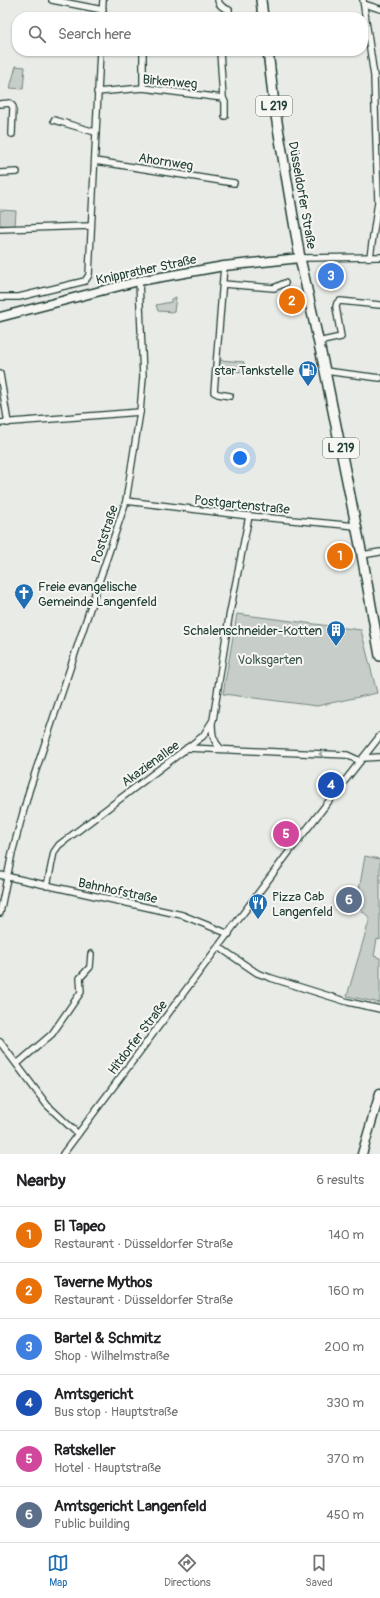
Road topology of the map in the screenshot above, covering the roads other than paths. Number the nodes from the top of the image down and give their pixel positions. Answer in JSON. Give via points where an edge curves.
{"nodes":[{"id":1,"x":52,"y":0,"type":"edge"},
{"id":2,"x":104,"y":0,"type":"edge"},
{"id":3,"x":218,"y":0,"type":"edge"},
{"id":4,"x":261,"y":0,"type":"edge"},
{"id":5,"x":363,"y":2,"type":"edge"},
{"id":6,"x":380,"y":9,"type":"edge"},
{"id":7,"x":103,"y":10,"type":"joint"},
{"id":8,"x":229,"y":10,"type":"dead end"},
{"id":9,"x":262,"y":12,"type":"edge"},
{"id":10,"x":364,"y":12,"type":"edge"},
{"id":11,"x":368,"y":36,"type":"edge"},
{"id":12,"x":100,"y":56,"type":"edge"},
{"id":13,"x":143,"y":56,"type":"edge"},
{"id":14,"x":220,"y":56,"type":"edge"},
{"id":15,"x":269,"y":56,"type":"edge"},
{"id":16,"x":143,"y":88,"type":"junction"},
{"id":17,"x":97,"y":92,"type":"junction"},
{"id":18,"x":222,"y":98,"type":"junction"},
{"id":19,"x":0,"y":104,"type":"edge"},
{"id":20,"x":378,"y":115,"type":"edge"},
{"id":21,"x":225,"y":116,"type":"dead end"},
{"id":22,"x":54,"y":120,"type":"dead end"},
{"id":23,"x":95,"y":132,"type":"junction"},
{"id":24,"x":12,"y":134,"type":"dead end"},
{"id":25,"x":95,"y":161,"type":"junction"},
{"id":26,"x":17,"y":172,"type":"dead end"},
{"id":27,"x":0,"y":173,"type":"edge"},
{"id":28,"x":234,"y":183,"type":"dead end"},
{"id":29,"x":91,"y":226,"type":"junction"},
{"id":30,"x":0,"y":229,"type":"edge"},
{"id":31,"x":370,"y":257,"type":"junction"},
{"id":32,"x":380,"y":257,"type":"edge"},
{"id":33,"x":300,"y":258,"type":"junction"},
{"id":34,"x":224,"y":266,"type":"junction"},
{"id":35,"x":139,"y":281,"type":"junction"},
{"id":36,"x":284,"y":283,"type":"dead end"},
{"id":37,"x":223,"y":284,"type":"junction"},
{"id":38,"x":0,"y":296,"type":"edge"},
{"id":39,"x":380,"y":305,"type":"edge"},
{"id":40,"x":0,"y":317,"type":"edge"},
{"id":41,"x":318,"y":342,"type":"junction"},
{"id":42,"x":325,"y":371,"type":"junction"},
{"id":43,"x":0,"y":374,"type":"edge"},
{"id":44,"x":380,"y":378,"type":"edge"},
{"id":45,"x":230,"y":396,"type":"dead end"},
{"id":46,"x":140,"y":412,"type":"junction"},
{"id":47,"x":8,"y":422,"type":"junction"},
{"id":48,"x":0,"y":423,"type":"edge"},
{"id":49,"x":126,"y":501,"type":"junction"},
{"id":50,"x":249,"y":516,"type":"junction"},
{"id":51,"x":356,"y":526,"type":"junction"},
{"id":52,"x":380,"y":552,"type":"edge"},
{"id":53,"x":362,"y":555,"type":"junction"},
{"id":54,"x":380,"y":656,"type":"edge"},
{"id":55,"x":213,"y":720,"type":"junction"},
{"id":56,"x":380,"y":736,"type":"edge"},
{"id":57,"x":187,"y":748,"type":"junction"},
{"id":58,"x":221,"y":749,"type":"junction"},
{"id":59,"x":380,"y":757,"type":"edge"},
{"id":60,"x":361,"y":759,"type":"junction"},
{"id":61,"x":3,"y":876,"type":"edge"},
{"id":62,"x":47,"y":886,"type":"junction"},
{"id":63,"x":0,"y":913,"type":"edge"},
{"id":64,"x":229,"y":934,"type":"junction"},
{"id":65,"x":219,"y":947,"type":"junction"},
{"id":66,"x":91,"y":954,"type":"dead end"},
{"id":67,"x":380,"y":1009,"type":"edge"},
{"id":68,"x":0,"y":1042,"type":"edge"},
{"id":69,"x":17,"y":1064,"type":"junction"},
{"id":70,"x":380,"y":1093,"type":"edge"},
{"id":71,"x":78,"y":1134,"type":"junction"},
{"id":72,"x":63,"y":1154,"type":"edge"},
{"id":73,"x":362,"y":1154,"type":"edge"}],
"edges":[{"from":1,"to":7,"type":"street"},
{"from":2,"to":7,"type":"street"},
{"from":3,"to":8,"type":"street","via":[[218,4]]},
{"from":4,"to":9,"type":"main road"},
{"from":5,"to":6,"type":"street"},
{"from":5,"to":10,"type":"street"},
{"from":11,"to":20,"type":"street"},
{"from":12,"to":17,"type":"street"},
{"from":13,"to":16,"type":"street"},
{"from":14,"to":18,"type":"street"},
{"from":15,"to":33,"type":"main road","name":"Düsseldorfer Straße","number":"L 219","via":[[274,104]]},
{"from":16,"to":17,"type":"street","name":"Birkenweg"},
{"from":16,"to":18,"type":"street","name":"Birkenweg"},
{"from":17,"to":23,"type":"street"},
{"from":18,"to":21,"type":"street","via":[[225,102]]},
{"from":19,"to":24,"type":"street","via":[[10,103],[13,107]]},
{"from":20,"to":31,"type":"street","via":[[378,208]]},
{"from":22,"to":23,"type":"street"},
{"from":23,"to":25,"type":"street"},
{"from":25,"to":28,"type":"street","name":"Ahornweg"},
{"from":25,"to":29,"type":"street"},
{"from":26,"to":27,"type":"street"},
{"from":29,"to":30,"type":"street"},
{"from":29,"to":38,"type":"street","via":[[89,275],[85,281],[19,297]]},
{"from":31,"to":32,"type":"street"},
{"from":31,"to":33,"type":"street"},
{"from":33,"to":34,"type":"main road","name":"Knipprather Straße"},
{"from":33,"to":41,"type":"main road","name":"Düsseldorfer Straße","number":"L 219"},
{"from":34,"to":35,"type":"main road","name":"Knipprather Straße"},
{"from":34,"to":37,"type":"street"},
{"from":35,"to":40,"type":"main road","name":"Knipprather Straße"},
{"from":35,"to":46,"type":"street","name":"Poststraße","via":[[143,377]]},
{"from":36,"to":37,"type":"street","via":[[274,288]]},
{"from":37,"to":45,"type":"street","via":[[214,392]]},
{"from":39,"to":41,"type":"street","via":[[340,301],[336,307],[341,336]]},
{"from":41,"to":42,"type":"main road","name":"Düsseldorfer Straße","number":"L 219"},
{"from":42,"to":44,"type":"street"},
{"from":42,"to":51,"type":"main road","name":"Düsseldorfer Straße","number":"L 219"},
{"from":43,"to":47,"type":"street"},
{"from":46,"to":47,"type":"street"},
{"from":46,"to":49,"type":"street","name":"Poststraße"},
{"from":47,"to":48,"type":"street"},
{"from":49,"to":50,"type":"street","name":"Postgartenstraße"},
{"from":49,"to":61,"type":"street","name":"Poststraße"},
{"from":50,"to":51,"type":"street","name":"Postgartenstraße"},
{"from":50,"to":55,"type":"street","via":[[229,617]]},
{"from":51,"to":53,"type":"main road","name":"Düsseldorfer Straße","number":"L 219"},
{"from":52,"to":53,"type":"street"},
{"from":53,"to":54,"type":"main road","name":"Düsseldorfer Straße","number":"L 219"},
{"from":55,"to":57,"type":"street","via":[[203,736]]},
{"from":55,"to":58,"type":"street","via":[[212,734],[215,744]]},
{"from":56,"to":60,"type":"street","name":"Hitdorfer Straße"},
{"from":57,"to":58,"type":"street","name":"Akazienallee"},
{"from":57,"to":62,"type":"street","name":"Akazienallee","via":[[59,845],[54,852]]},
{"from":60,"to":58,"type":"street","name":"Akazienallee","one_way":true,"via":[[347,755]]},
{"from":59,"to":60,"type":"street"},
{"from":60,"to":64,"type":"street","name":"Hitdorfer Straße"},
{"from":61,"to":62,"type":"street","name":"Bahnhofstraße"},
{"from":61,"to":63,"type":"street","name":"Poststraße"},
{"from":62,"to":64,"type":"street","name":"Bahnhofstraße","via":[[182,915]]},
{"from":64,"to":65,"type":"street","name":"Hitdorfer Straße"},
{"from":65,"to":67,"type":"street","via":[[257,973],[348,1002]]},
{"from":65,"to":71,"type":"street","name":"Hitdorfer Straße"},
{"from":66,"to":69,"type":"street","via":[[90,967],[80,978],[81,992],[52,1034]]},
{"from":68,"to":69,"type":"street"},
{"from":69,"to":71,"type":"street","via":[[46,1105]]},
{"from":70,"to":73,"type":"main road"},
{"from":71,"to":72,"type":"street","name":"Hitdorfer Straße"}]}
